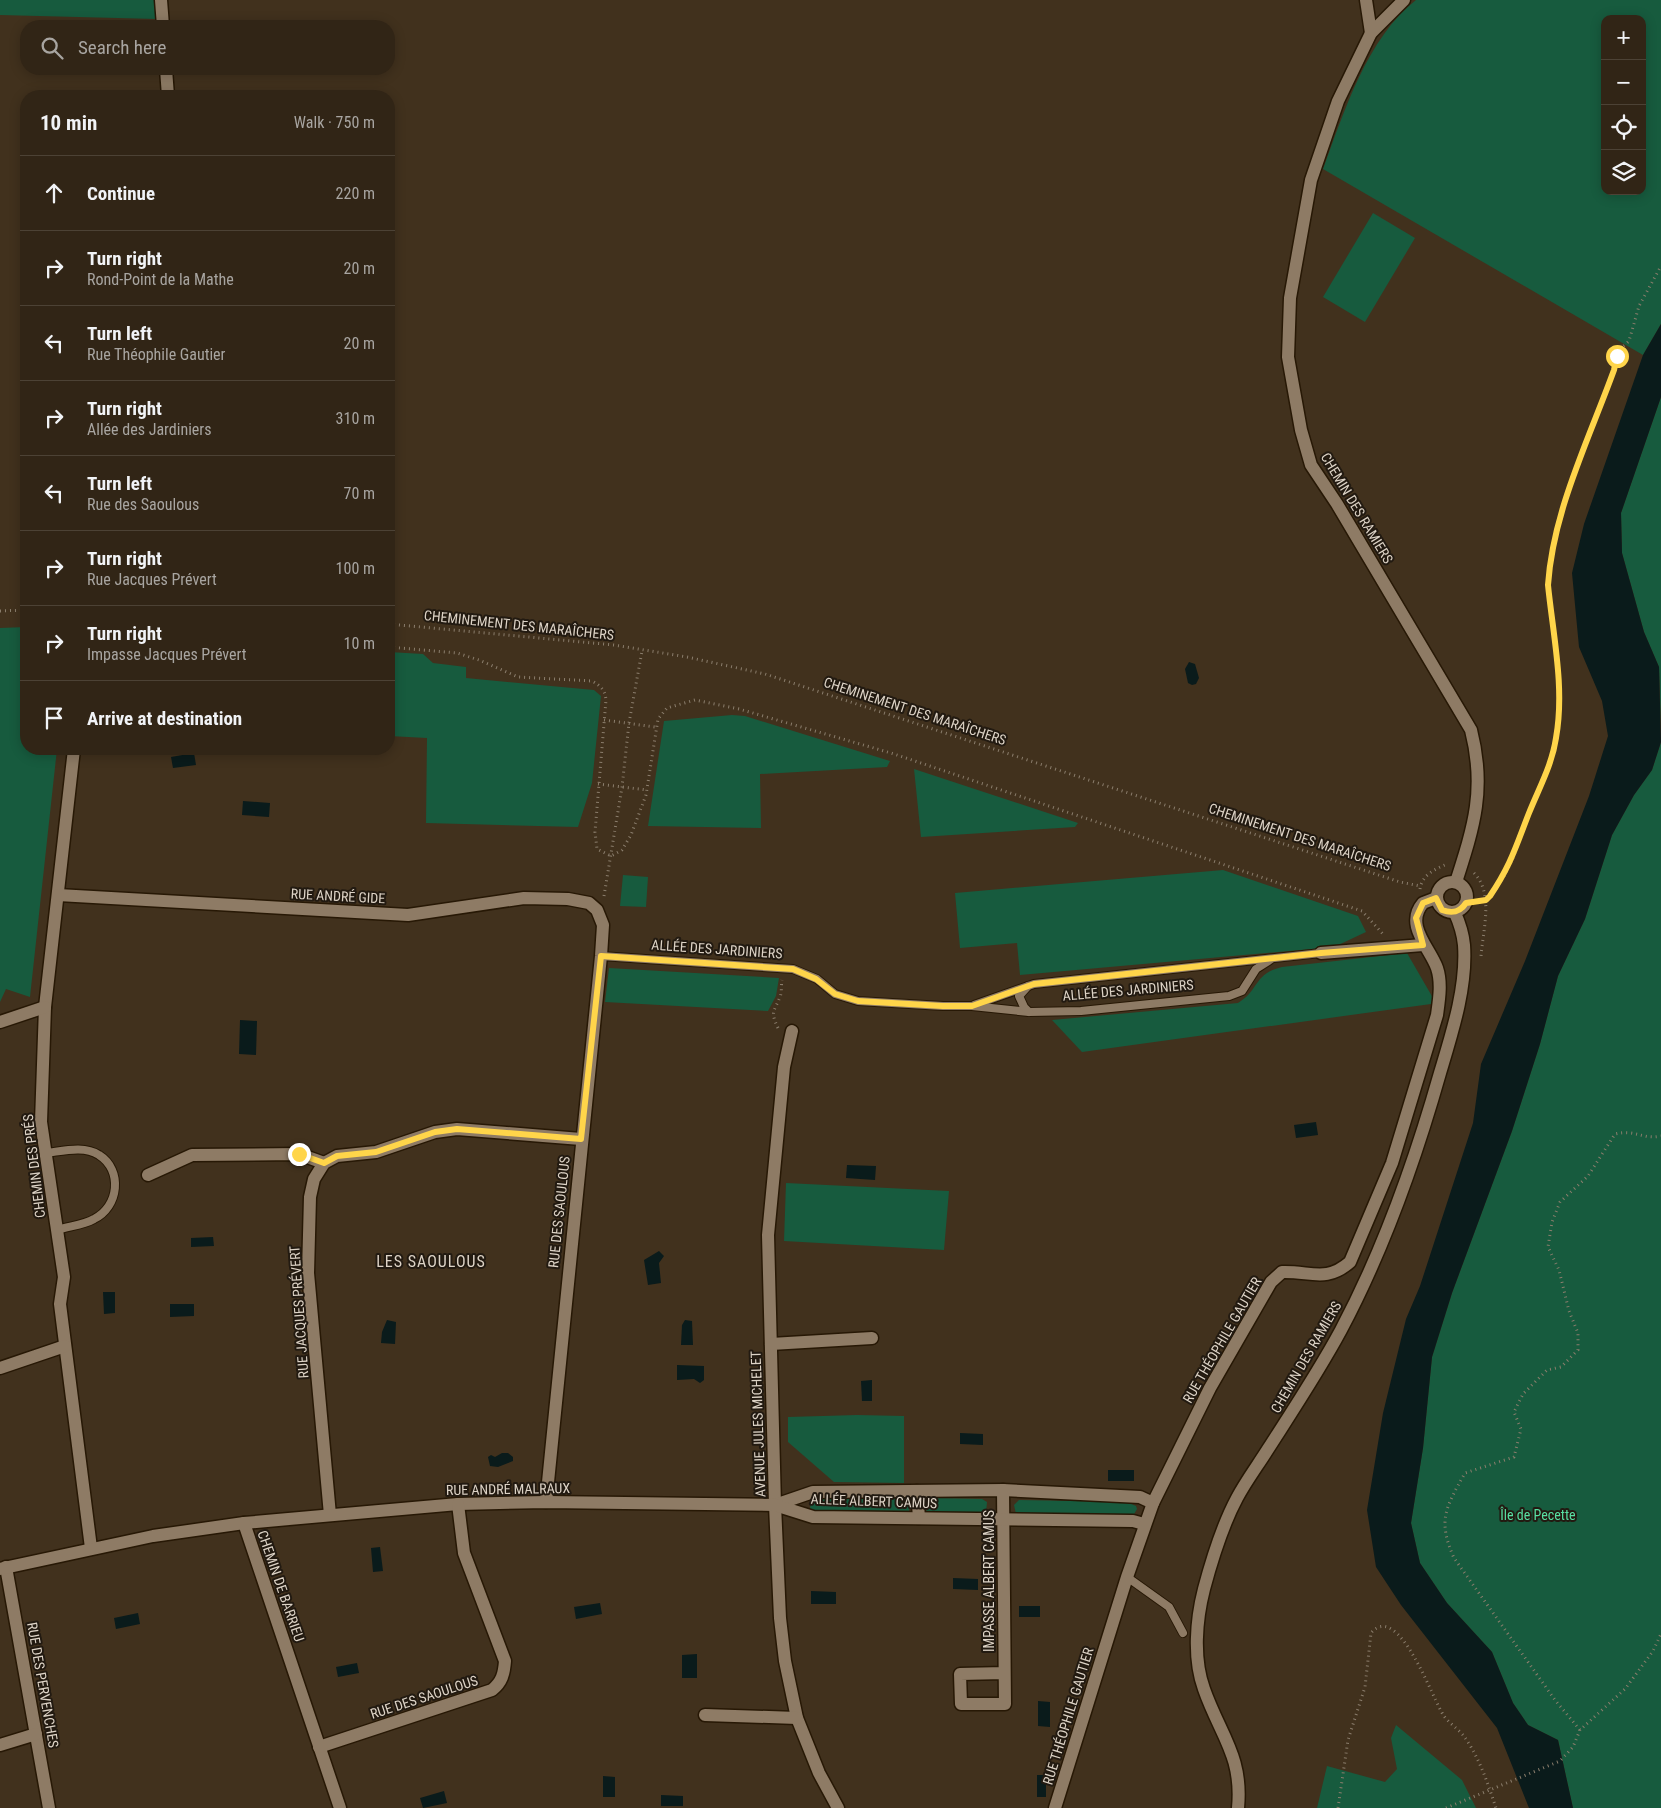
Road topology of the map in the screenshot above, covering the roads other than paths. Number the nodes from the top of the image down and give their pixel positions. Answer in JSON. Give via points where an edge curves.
{"nodes":[{"id":1,"x":161,"y":0,"type":"edge"},
{"id":2,"x":1366,"y":0,"type":"edge"},
{"id":3,"x":1404,"y":0,"type":"edge"},
{"id":4,"x":163,"y":20,"type":"edge"},
{"id":5,"x":1371,"y":33,"type":"junction"},
{"id":6,"x":166,"y":75,"type":"edge"},
{"id":7,"x":168,"y":90,"type":"edge"},
{"id":8,"x":73,"y":755,"type":"edge"},
{"id":9,"x":1456,"y":882,"type":"junction"},
{"id":10,"x":58,"y":895,"type":"junction"},
{"id":11,"x":1436,"y":898,"type":"junction"},
{"id":12,"x":1455,"y":912,"type":"junction"},
{"id":13,"x":603,"y":925,"type":"joint"},
{"id":14,"x":1423,"y":945,"type":"junction"},
{"id":15,"x":1321,"y":953,"type":"joint"},
{"id":16,"x":601,"y":956,"type":"junction"},
{"id":17,"x":1270,"y":960,"type":"junction"},
{"id":18,"x":1028,"y":986,"type":"junction"},
{"id":19,"x":972,"y":1006,"type":"junction"},
{"id":20,"x":45,"y":1008,"type":"junction"},
{"id":21,"x":1029,"y":1012,"type":"junction"},
{"id":22,"x":0,"y":1022,"type":"edge"},
{"id":23,"x":792,"y":1031,"type":"dead end"},
{"id":24,"x":581,"y":1139,"type":"junction"},
{"id":25,"x":46,"y":1153,"type":"junction"},
{"id":26,"x":324,"y":1163,"type":"junction"},
{"id":27,"x":148,"y":1175,"type":"dead end"},
{"id":28,"x":57,"y":1230,"type":"junction"},
{"id":29,"x":872,"y":1338,"type":"dead end"},
{"id":30,"x":771,"y":1344,"type":"junction"},
{"id":31,"x":65,"y":1346,"type":"junction"},
{"id":32,"x":0,"y":1368,"type":"edge"},
{"id":33,"x":1003,"y":1490,"type":"junction"},
{"id":34,"x":917,"y":1491,"type":"junction"},
{"id":35,"x":546,"y":1502,"type":"junction"},
{"id":36,"x":1153,"y":1502,"type":"junction"},
{"id":37,"x":458,"y":1504,"type":"junction"},
{"id":38,"x":775,"y":1505,"type":"junction"},
{"id":39,"x":330,"y":1515,"type":"junction"},
{"id":40,"x":919,"y":1518,"type":"junction"},
{"id":41,"x":1003,"y":1519,"type":"junction"},
{"id":42,"x":244,"y":1523,"type":"junction"},
{"id":43,"x":1144,"y":1524,"type":"junction"},
{"id":44,"x":91,"y":1548,"type":"junction"},
{"id":45,"x":3,"y":1568,"type":"edge"},
{"id":46,"x":1126,"y":1577,"type":"junction"},
{"id":47,"x":1183,"y":1633,"type":"dead end"},
{"id":48,"x":1004,"y":1673,"type":"dead end"},
{"id":49,"x":705,"y":1715,"type":"dead end"},
{"id":50,"x":797,"y":1718,"type":"junction"},
{"id":51,"x":36,"y":1734,"type":"junction"},
{"id":52,"x":0,"y":1745,"type":"edge"},
{"id":53,"x":319,"y":1747,"type":"junction"},
{"id":54,"x":49,"y":1808,"type":"edge"},
{"id":55,"x":340,"y":1808,"type":"edge"},
{"id":56,"x":838,"y":1808,"type":"edge"},
{"id":57,"x":1055,"y":1808,"type":"edge"},
{"id":58,"x":1238,"y":1808,"type":"edge"}],
"edges":[{"from":1,"to":4,"type":"street"},
{"from":2,"to":5,"type":"street"},
{"from":3,"to":5,"type":"street","name":"CHEMIN DES RAMIERS"},
{"from":5,"to":9,"type":"street","name":"CHEMIN DES RAMIERS","via":[[1338,101],[1311,180],[1290,298],[1288,357],[1311,465],[1471,730],[1478,758],[1479,790],[1475,820]]},
{"from":6,"to":7,"type":"street"},
{"from":8,"to":10,"type":"street","name":"CHEMIN DES PRÉS"},
{"from":9,"to":11,"type":"street","via":[[1442,885]]},
{"from":9,"to":12,"type":"street","via":[[1466,890],[1466,903]]},
{"from":10,"to":13,"type":"street","name":"RUE ANDRÉ GIDE","via":[[408,915],[524,898],[568,899],[588,903],[597,910]]},
{"from":10,"to":20,"type":"street","name":"CHEMIN DES PRÉS"},
{"from":11,"to":12,"type":"street","via":[[1442,910]]},
{"from":11,"to":14,"type":"street","name":"RUE THÉOPHILE GAUTIER","via":[[1423,903],[1416,918]]},
{"from":12,"to":58,"type":"street","name":"CHEMIN DES RAMIERS","via":[[1464,945],[1461,988],[1420,1143],[1382,1241],[1341,1329],[1237,1498],[1204,1590],[1199,1619],[1198,1668],[1204,1690],[1236,1761],[1240,1790]]},
{"from":13,"to":16,"type":"street","name":"RUE DES SAOULOUS"},
{"from":14,"to":15,"type":"street","name":"ALLÉE DES JARDINIERS"},
{"from":14,"to":36,"type":"street","name":"RUE THÉOPHILE GAUTIER","via":[[1437,968],[1440,992],[1437,1015],[1392,1163],[1350,1262],[1339,1272],[1326,1275],[1282,1272],[1272,1282],[1210,1388]]},
{"from":15,"to":17,"type":"lane","name":"ALLÉE DES JARDINIERS"},
{"from":16,"to":19,"type":"lane","name":"ALLÉE DES JARDINIERS","via":[[793,969],[816,979],[835,994],[858,1001]]},
{"from":16,"to":24,"type":"street","name":"RUE DES SAOULOUS"},
{"from":17,"to":18,"type":"lane","name":"ALLÉE DES JARDINIERS"},
{"from":17,"to":21,"type":"lane","name":"ALLÉE DES JARDINIERS","via":[[1256,969],[1242,991],[1229,996],[1081,1011]]},
{"from":18,"to":19,"type":"lane","name":"ALLÉE DES JARDINIERS"},
{"from":18,"to":21,"type":"lane","via":[[1019,996]]},
{"from":19,"to":21,"type":"lane","name":"ALLÉE DES JARDINIERS"},
{"from":20,"to":22,"type":"street"},
{"from":20,"to":25,"type":"street","name":"CHEMIN DES PRÉS","via":[[41,1122]]},
{"from":23,"to":30,"type":"street","name":"AVENUE JULES MICHELET","via":[[768,1234]]},
{"from":24,"to":26,"type":"street","via":[[457,1129],[435,1132],[376,1152],[337,1156]]},
{"from":24,"to":35,"type":"street","name":"RUE DES SAOULOUS"},
{"from":25,"to":28,"type":"street","name":"CHEMIN DES PRÉS"},
{"from":25,"to":28,"type":"lane","via":[[83,1149],[99,1154],[109,1164],[115,1180],[115,1193],[108,1208],[95,1219]]},
{"from":26,"to":27,"type":"street","via":[[299,1154],[192,1155]]},
{"from":26,"to":39,"type":"street","name":"RUE JACQUES PRÉVERT","via":[[314,1179],[310,1197],[308,1273]]},
{"from":28,"to":31,"type":"street","name":"CHEMIN DES PRÉS","via":[[64,1277],[60,1304]]},
{"from":29,"to":30,"type":"street"},
{"from":30,"to":38,"type":"street","name":"AVENUE JULES MICHELET"},
{"from":31,"to":32,"type":"street"},
{"from":31,"to":44,"type":"street","name":"CHEMIN DES PRÉS"},
{"from":33,"to":34,"type":"street","name":"ALLÉE ALBERT CAMUS"},
{"from":33,"to":36,"type":"street","name":"ALLÉE ALBERT CAMUS","via":[[1140,1498]]},
{"from":33,"to":41,"type":"street","name":"IMPASSE ALBERT CAMUS"},
{"from":34,"to":38,"type":"street","name":"ALLÉE ALBERT CAMUS","via":[[813,1492]]},
{"from":34,"to":40,"type":"street"},
{"from":35,"to":37,"type":"street","name":"RUE ANDRÉ MALRAUX"},
{"from":35,"to":38,"type":"street","name":"RUE ANDRÉ MALRAUX"},
{"from":36,"to":43,"type":"street","name":"RUE THÉOPHILE GAUTIER"},
{"from":37,"to":39,"type":"street","name":"RUE ANDRÉ MALRAUX"},
{"from":37,"to":53,"type":"street","name":"RUE DES SAOULOUS","via":[[464,1552],[505,1662],[500,1683],[492,1690]]},
{"from":38,"to":40,"type":"street","name":"ALLÉE ALBERT CAMUS","via":[[813,1517]]},
{"from":38,"to":50,"type":"street","name":"AVENUE JULES MICHELET","via":[[781,1626]]},
{"from":39,"to":42,"type":"street","name":"RUE ANDRÉ MALRAUX"},
{"from":40,"to":41,"type":"street","name":"ALLÉE ALBERT CAMUS"},
{"from":41,"to":43,"type":"street","name":"ALLÉE ALBERT CAMUS","via":[[1133,1521]]},
{"from":41,"to":48,"type":"street","name":"IMPASSE ALBERT CAMUS"},
{"from":42,"to":44,"type":"street","name":"CHEMIN DE BARRIEU"},
{"from":42,"to":53,"type":"street","name":"CHEMIN DE BARRIEU"},
{"from":43,"to":46,"type":"street","name":"RUE THÉOPHILE GAUTIER"},
{"from":44,"to":45,"type":"street","name":"CHEMIN DE BARRIEU"},
{"from":45,"to":51,"type":"street","name":"RUE DES PERVENCHES","via":[[15,1610]]},
{"from":46,"to":47,"type":"lane","via":[[1169,1606]]},
{"from":46,"to":57,"type":"street","name":"RUE THÉOPHILE GAUTIER"},
{"from":49,"to":50,"type":"street"},
{"from":50,"to":56,"type":"street","name":"AVENUE JULES MICHELET","via":[[819,1773]]},
{"from":51,"to":52,"type":"street"},
{"from":51,"to":54,"type":"street","name":"RUE DES PERVENCHES"},
{"from":53,"to":55,"type":"street","name":"CHEMIN DE BARRIEU"}]}
